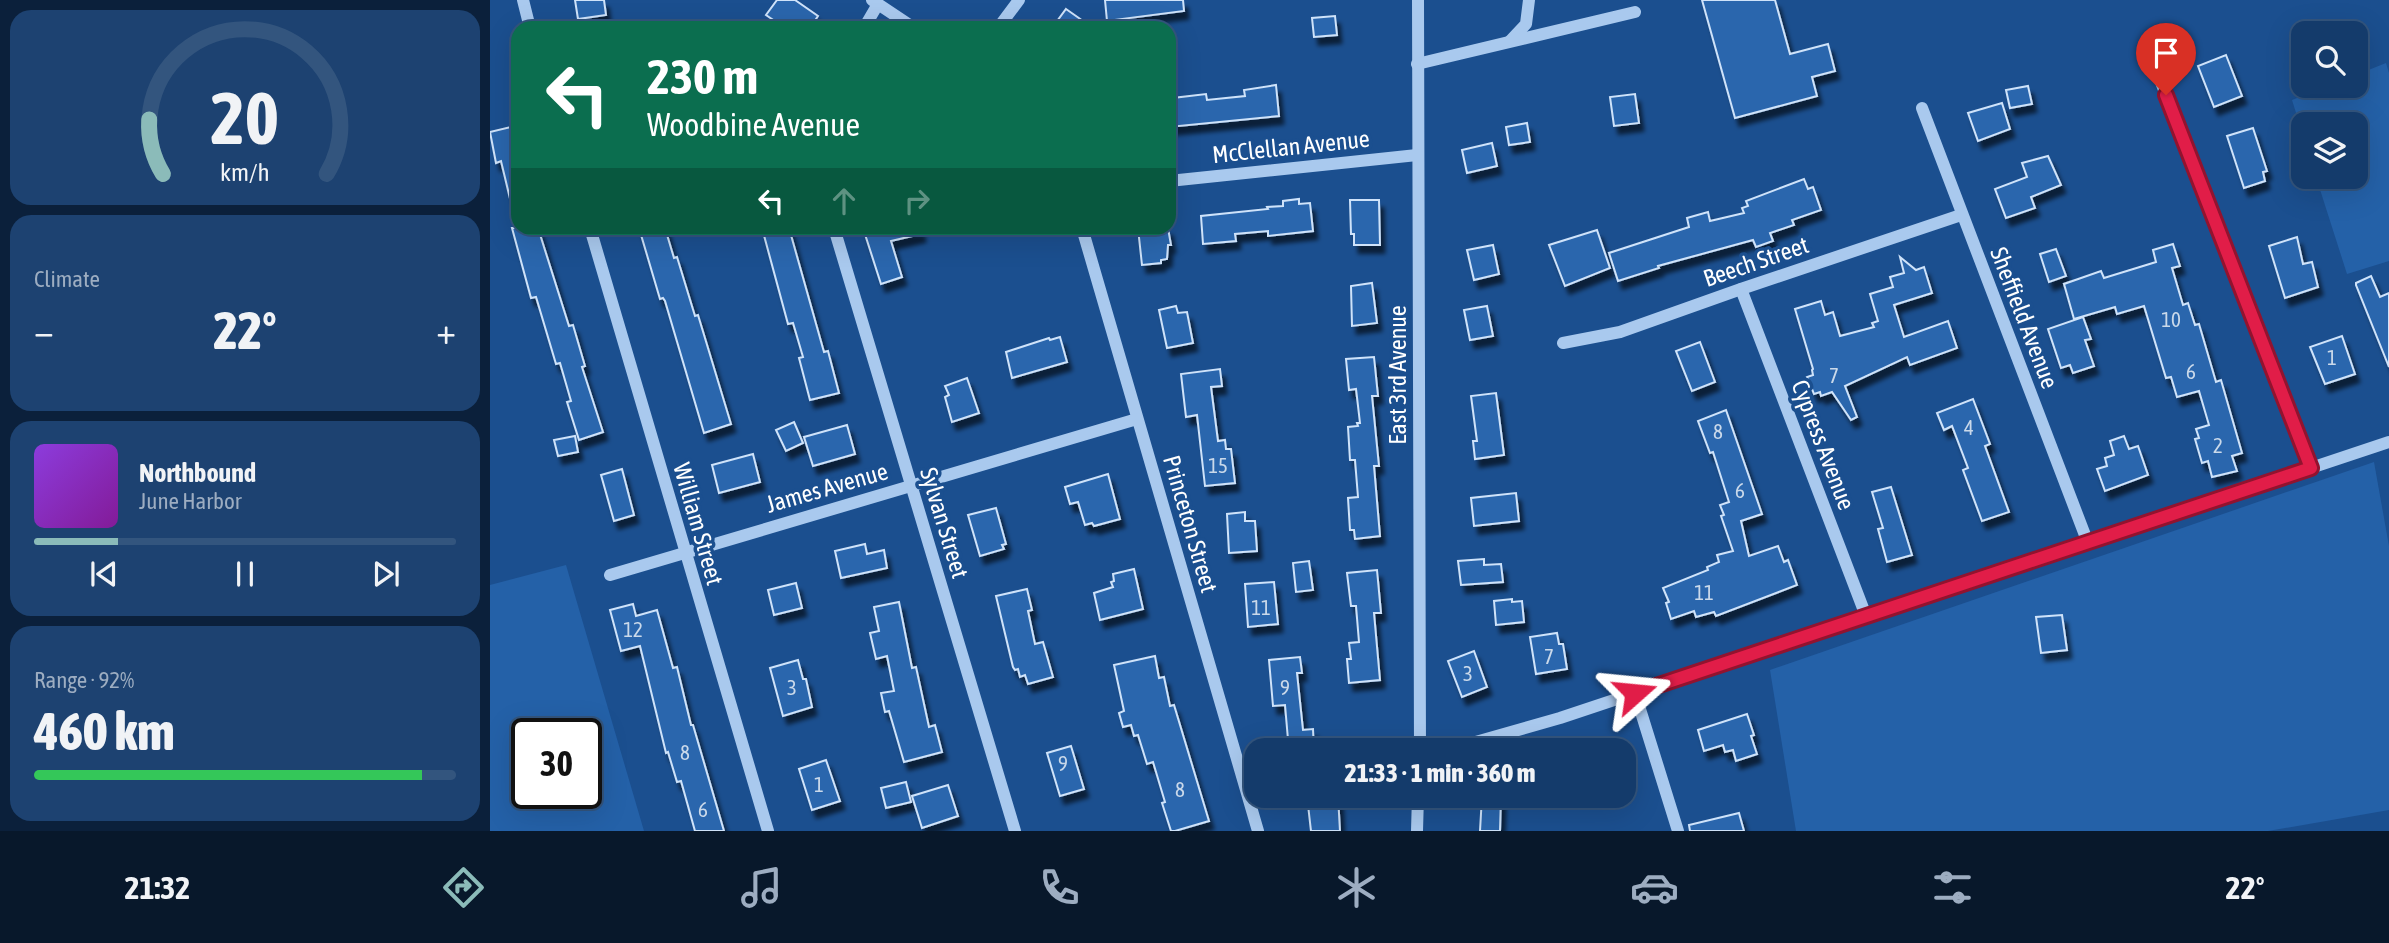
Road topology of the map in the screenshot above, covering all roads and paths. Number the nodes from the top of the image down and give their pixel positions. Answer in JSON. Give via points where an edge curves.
{"nodes":[{"id":1,"x":523,"y":0,"type":"edge"},
{"id":2,"x":1019,"y":0,"type":"edge"},
{"id":3,"x":1418,"y":0,"type":"edge"},
{"id":4,"x":1529,"y":0,"type":"edge"},
{"id":5,"x":875,"y":2,"type":"edge"},
{"id":6,"x":1635,"y":12,"type":"dead end"},
{"id":7,"x":528,"y":21,"type":"edge"},
{"id":8,"x":867,"y":21,"type":"edge"},
{"id":9,"x":904,"y":21,"type":"edge"},
{"id":10,"x":1003,"y":21,"type":"edge"},
{"id":11,"x":1510,"y":41,"type":"junction"},
{"id":12,"x":2147,"y":46,"type":"dead end"},
{"id":13,"x":1418,"y":64,"type":"junction"},
{"id":14,"x":1922,"y":108,"type":"dead end"},
{"id":15,"x":1417,"y":155,"type":"junction"},
{"id":16,"x":1176,"y":180,"type":"edge"},
{"id":17,"x":1961,"y":215,"type":"junction"},
{"id":18,"x":592,"y":235,"type":"edge"},
{"id":19,"x":836,"y":235,"type":"edge"},
{"id":20,"x":1085,"y":235,"type":"edge"},
{"id":21,"x":1741,"y":289,"type":"junction"},
{"id":22,"x":1563,"y":344,"type":"dead end"},
{"id":23,"x":1137,"y":419,"type":"junction"},
{"id":24,"x":2389,"y":442,"type":"edge"},
{"id":25,"x":2311,"y":468,"type":"junction"},
{"id":26,"x":910,"y":486,"type":"junction"},
{"id":27,"x":2088,"y":543,"type":"junction"},
{"id":28,"x":684,"y":551,"type":"junction"},
{"id":29,"x":610,"y":575,"type":"dead end"},
{"id":30,"x":1866,"y":615,"type":"junction"},
{"id":31,"x":1635,"y":693,"type":"junction"},
{"id":32,"x":1420,"y":738,"type":"edge"},
{"id":33,"x":1490,"y":738,"type":"edge"},
{"id":34,"x":1418,"y":808,"type":"edge"},
{"id":35,"x":768,"y":831,"type":"edge"},
{"id":36,"x":1015,"y":831,"type":"edge"},
{"id":37,"x":1258,"y":831,"type":"edge"},
{"id":38,"x":1417,"y":831,"type":"edge"},
{"id":39,"x":1678,"y":831,"type":"edge"}],
"edges":[{"from":1,"to":7,"type":"street"},
{"from":2,"to":10,"type":"street"},
{"from":3,"to":13,"type":"street","name":"East 3rd Avenue"},
{"from":4,"to":11,"type":"street","via":[[1526,24]]},
{"from":5,"to":8,"type":"street"},
{"from":5,"to":9,"type":"street"},
{"from":6,"to":11,"type":"street"},
{"from":11,"to":13,"type":"street"},
{"from":12,"to":25,"type":"street"},
{"from":13,"to":15,"type":"street","name":"East 3rd Avenue"},
{"from":14,"to":17,"type":"street","name":"Sheffield Avenue"},
{"from":15,"to":16,"type":"street","name":"McClellan Avenue"},
{"from":15,"to":32,"type":"street","name":"East 3rd Avenue"},
{"from":17,"to":21,"type":"street","name":"Beech Street"},
{"from":17,"to":27,"type":"street","name":"Sheffield Avenue"},
{"from":18,"to":28,"type":"street","name":"William Street"},
{"from":19,"to":26,"type":"street","name":"Sylvan Street"},
{"from":20,"to":23,"type":"street","name":"Princeton Street"},
{"from":21,"to":22,"type":"street","name":"Beech Street","via":[[1620,332]]},
{"from":21,"to":30,"type":"street","name":"Cypress Avenue"},
{"from":23,"to":26,"type":"street","name":"James Avenue"},
{"from":23,"to":37,"type":"street","name":"Princeton Street"},
{"from":24,"to":25,"type":"street"},
{"from":25,"to":27,"type":"street"},
{"from":26,"to":28,"type":"street","name":"James Avenue"},
{"from":26,"to":36,"type":"street","name":"Sylvan Street"},
{"from":27,"to":30,"type":"street"},
{"from":28,"to":29,"type":"street","name":"James Avenue"},
{"from":28,"to":35,"type":"street","name":"William Street"},
{"from":30,"to":31,"type":"street"},
{"from":31,"to":33,"type":"street"},
{"from":31,"to":39,"type":"street"},
{"from":34,"to":38,"type":"street"}]}
